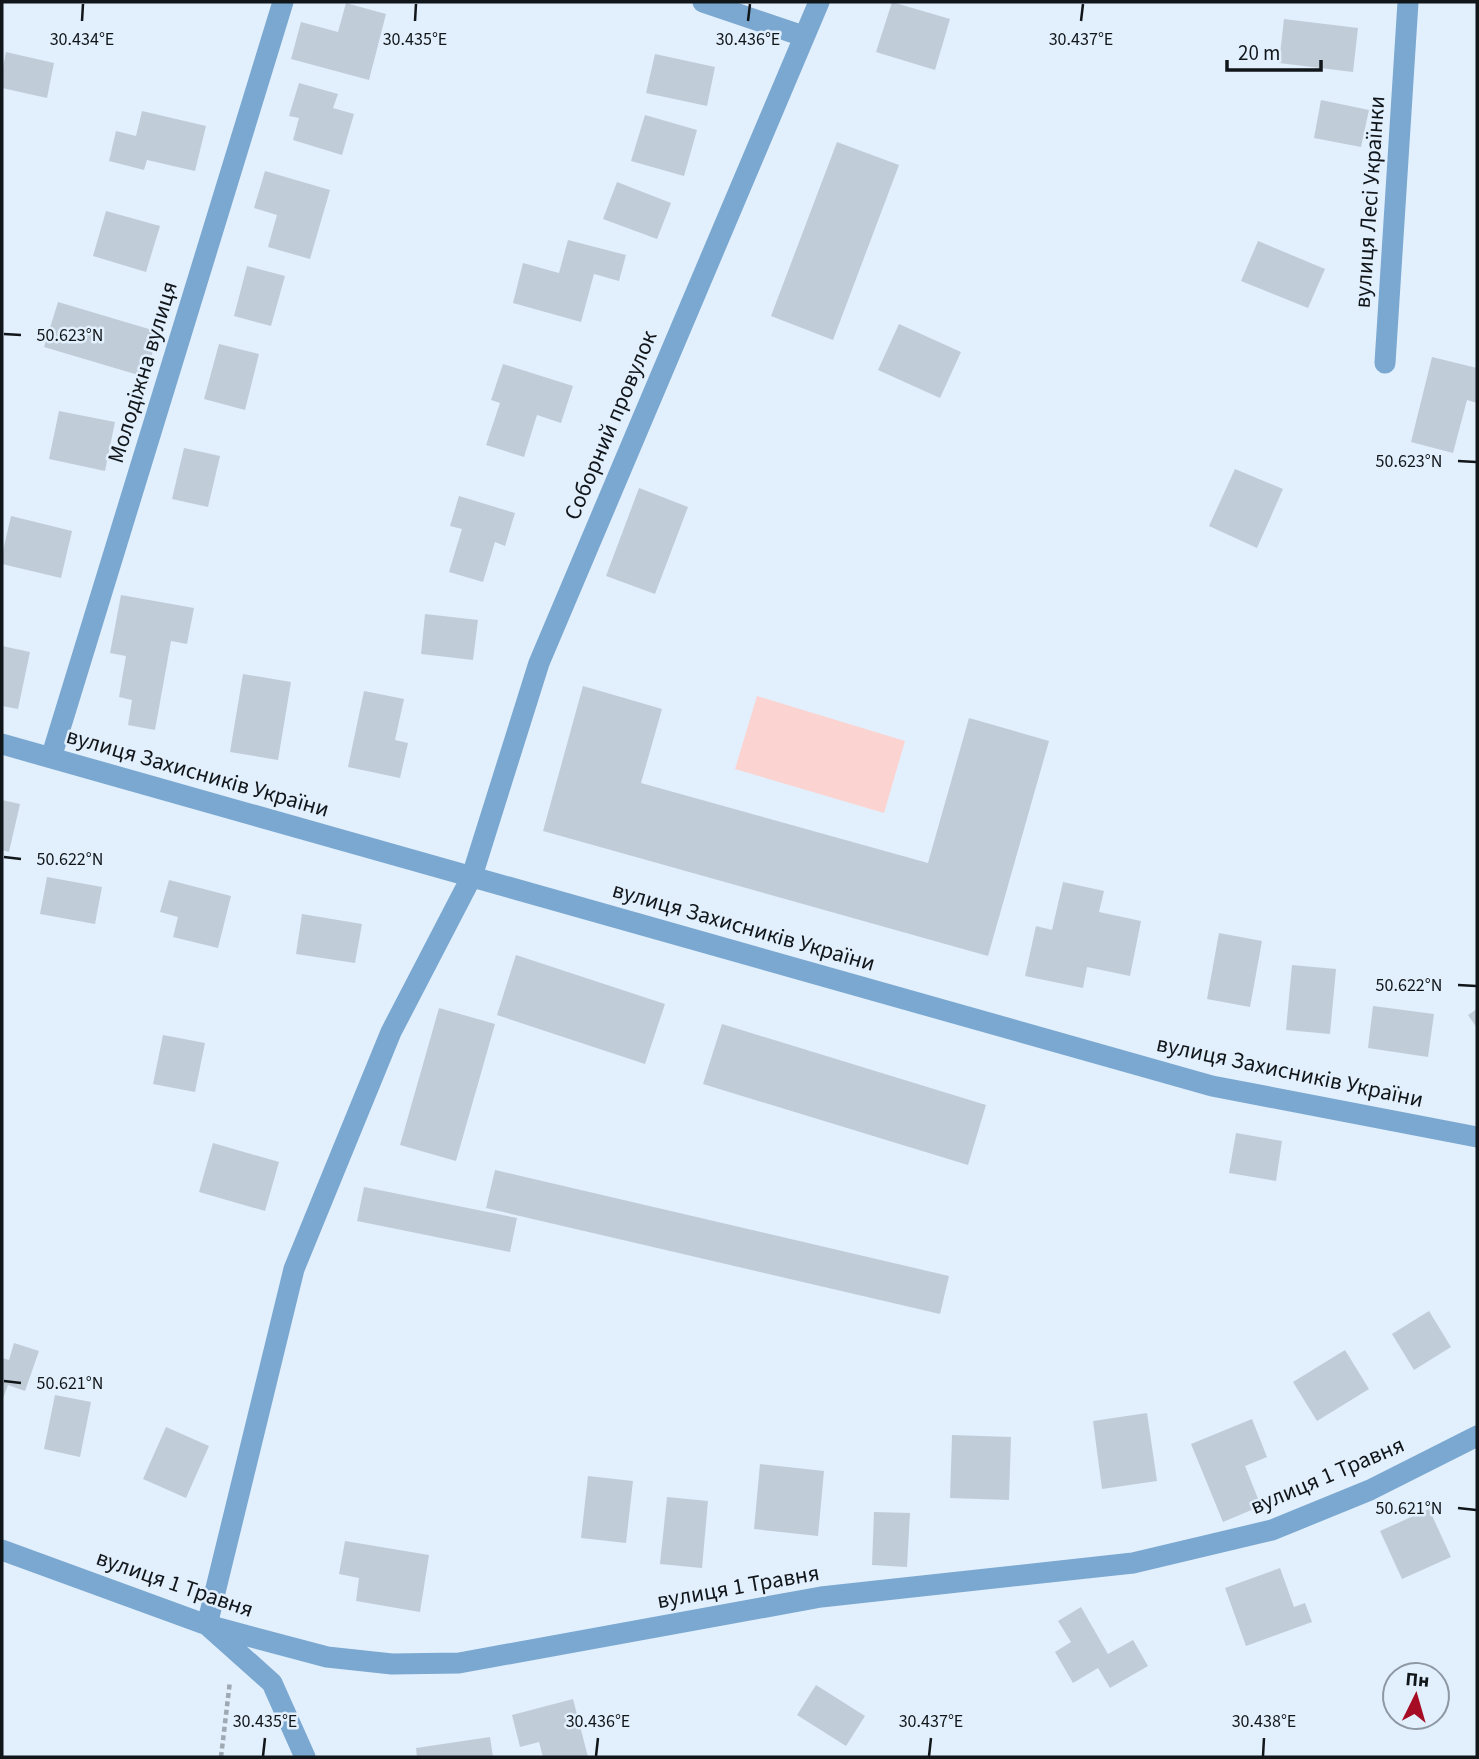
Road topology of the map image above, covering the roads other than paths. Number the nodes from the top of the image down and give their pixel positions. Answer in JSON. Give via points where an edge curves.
{"nodes":[{"id":1,"x":284,"y":2,"type":"edge"},
{"id":2,"x":703,"y":2,"type":"edge"},
{"id":3,"x":819,"y":2,"type":"edge"},
{"id":4,"x":1408,"y":2,"type":"edge"},
{"id":5,"x":803,"y":36,"type":"junction"},
{"id":6,"x":1385,"y":363,"type":"dead end"},
{"id":7,"x":2,"y":744,"type":"edge"},
{"id":8,"x":51,"y":758,"type":"junction"},
{"id":9,"x":472,"y":876,"type":"junction"},
{"id":10,"x":1477,"y":1137,"type":"edge"},
{"id":11,"x":1477,"y":1436,"type":"edge"},
{"id":12,"x":2,"y":1550,"type":"edge"},
{"id":13,"x":207,"y":1625,"type":"junction"},
{"id":14,"x":304,"y":1757,"type":"edge"}],
"edges":[{"from":1,"to":8,"type":"street","name":"Молодіжна вулиця"},
{"from":2,"to":5,"type":"street"},
{"from":3,"to":5,"type":"street","name":"Соборний провулок"},
{"from":4,"to":6,"type":"street","name":"вулиця Лесі Українки"},
{"from":5,"to":9,"type":"street","name":"Соборний провулок","via":[[539,663]]},
{"from":7,"to":8,"type":"street","name":"вулиця Захисників України"},
{"from":8,"to":9,"type":"street","name":"вулиця Захисників України"},
{"from":9,"to":10,"type":"street","name":"вулиця Захисників України","via":[[1212,1086]]},
{"from":9,"to":13,"type":"street","name":"Соборний провулок","via":[[391,1031],[294,1269]]},
{"from":11,"to":13,"type":"street","name":"вулиця 1 Травня","via":[[1370,1490],[1272,1530],[1133,1563],[821,1597],[459,1663],[393,1664],[327,1657]]},
{"from":12,"to":13,"type":"street","name":"вулиця 1 Травня"},
{"from":13,"to":14,"type":"street","via":[[272,1683]]}]}
